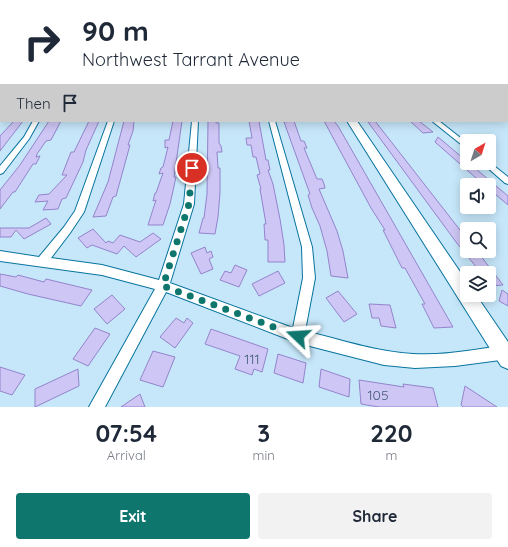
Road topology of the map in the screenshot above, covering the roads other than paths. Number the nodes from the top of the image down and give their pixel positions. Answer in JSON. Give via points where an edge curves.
{"nodes":[{"id":1,"x":35,"y":122,"type":"edge"},
{"id":2,"x":111,"y":122,"type":"edge"},
{"id":3,"x":195,"y":122,"type":"edge"},
{"id":4,"x":272,"y":122,"type":"edge"},
{"id":5,"x":353,"y":122,"type":"edge"},
{"id":6,"x":436,"y":122,"type":"edge"},
{"id":7,"x":460,"y":141,"type":"edge"},
{"id":8,"x":495,"y":170,"type":"edge"},
{"id":9,"x":0,"y":171,"type":"edge"},
{"id":10,"x":508,"y":181,"type":"edge"},
{"id":11,"x":0,"y":256,"type":"edge"},
{"id":12,"x":42,"y":261,"type":"junction"},
{"id":13,"x":163,"y":286,"type":"junction"},
{"id":14,"x":298,"y":336,"type":"junction"},
{"id":15,"x":507,"y":354,"type":"edge"},
{"id":16,"x":97,"y":407,"type":"edge"}],
"edges":[{"from":1,"to":9,"type":"street","via":[[27,138]]},
{"from":2,"to":12,"type":"street","via":[[79,212]]},
{"from":3,"to":13,"type":"street","via":[[189,204]]},
{"from":4,"to":14,"type":"street","via":[[306,248],[309,278]]},
{"from":5,"to":15,"type":"main road"},
{"from":6,"to":7,"type":"street"},
{"from":8,"to":10,"type":"street"},
{"from":11,"to":12,"type":"street"},
{"from":12,"to":13,"type":"street","via":[[102,270]]},
{"from":13,"to":14,"type":"street"},
{"from":13,"to":16,"type":"street"},
{"from":14,"to":15,"type":"street","via":[[384,358],[415,361]]}]}
